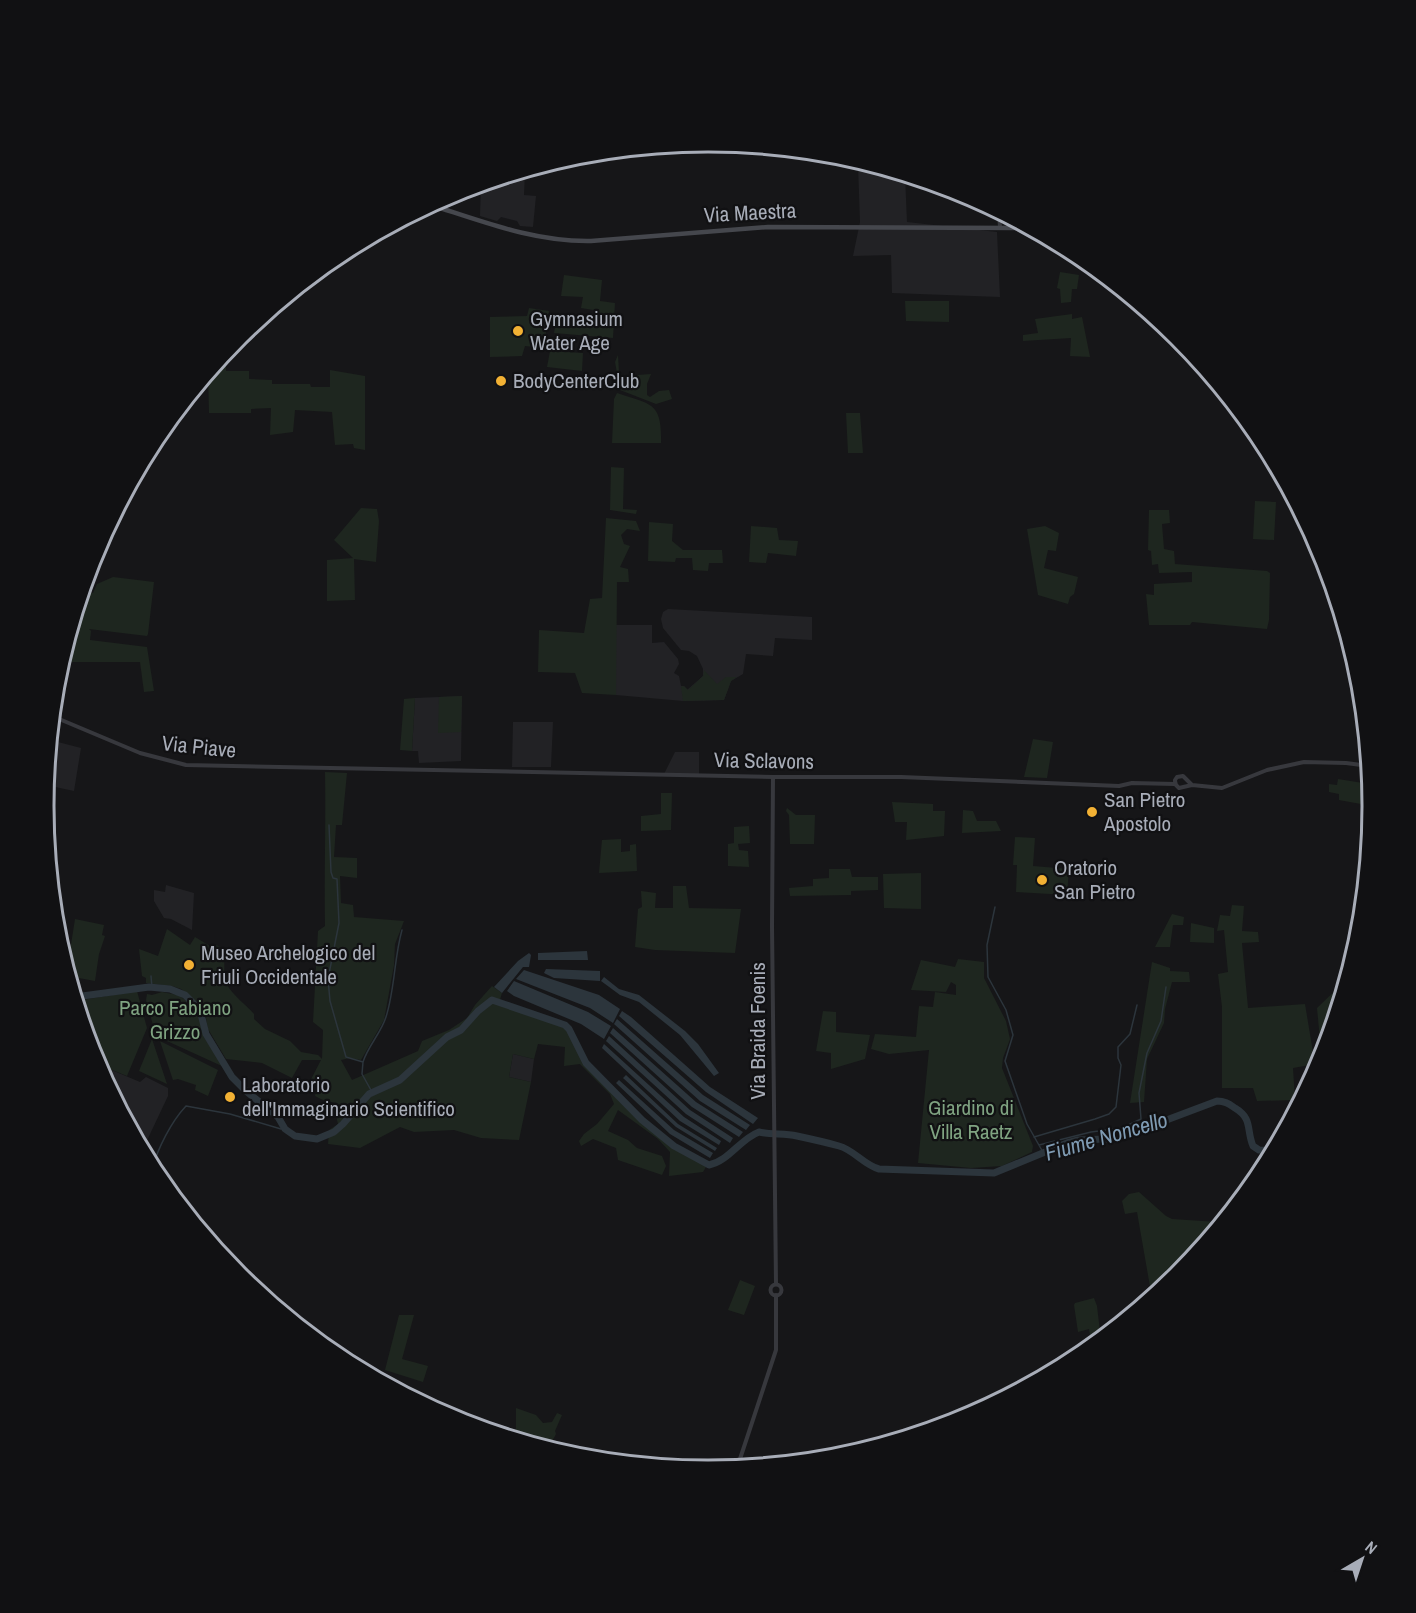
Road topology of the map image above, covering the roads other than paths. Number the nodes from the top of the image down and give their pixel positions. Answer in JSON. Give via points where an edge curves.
{"nodes":[{"id":1,"x":443,"y":209,"type":"edge"},
{"id":2,"x":1000,"y":221,"type":"edge"},
{"id":3,"x":1000,"y":227,"type":"junction"},
{"id":4,"x":1011,"y":227,"type":"edge"},
{"id":5,"x":60,"y":719,"type":"edge"},
{"id":6,"x":1361,"y":765,"type":"edge"},
{"id":7,"x":358,"y":769,"type":"joint"},
{"id":8,"x":773,"y":777,"type":"junction"},
{"id":9,"x":1175,"y":783,"type":"junction"},
{"id":10,"x":1186,"y":783,"type":"junction"},
{"id":11,"x":740,"y":1459,"type":"edge"}],
"edges":[{"from":1,"to":3,"type":"main road","name":"Via Maestra","via":[[523,234],[580,241],[768,227]]},
{"from":2,"to":3,"type":"street"},
{"from":3,"to":4,"type":"main road","name":"Via Maestra"},
{"from":5,"to":7,"type":"street","name":"Via Piave","via":[[140,753],[186,765]]},
{"from":6,"to":10,"type":"street","name":"Via Sclavons","via":[[1304,762],[1267,770],[1222,788]]},
{"from":7,"to":8,"type":"street","name":"Via Sclavons"},
{"from":8,"to":9,"type":"street","name":"Via Sclavons","via":[[901,777],[1119,786]]},
{"from":8,"to":11,"type":"street","name":"Via Braida Foenis","via":[[776,1284],[771,1289],[776,1295],[776,1350]]},
{"from":9,"to":10,"type":"street","name":"Via Sclavons","via":[[1181,788]]},
{"from":9,"to":10,"type":"street","name":"Via Sclavons","via":[[1181,776]]}]}
